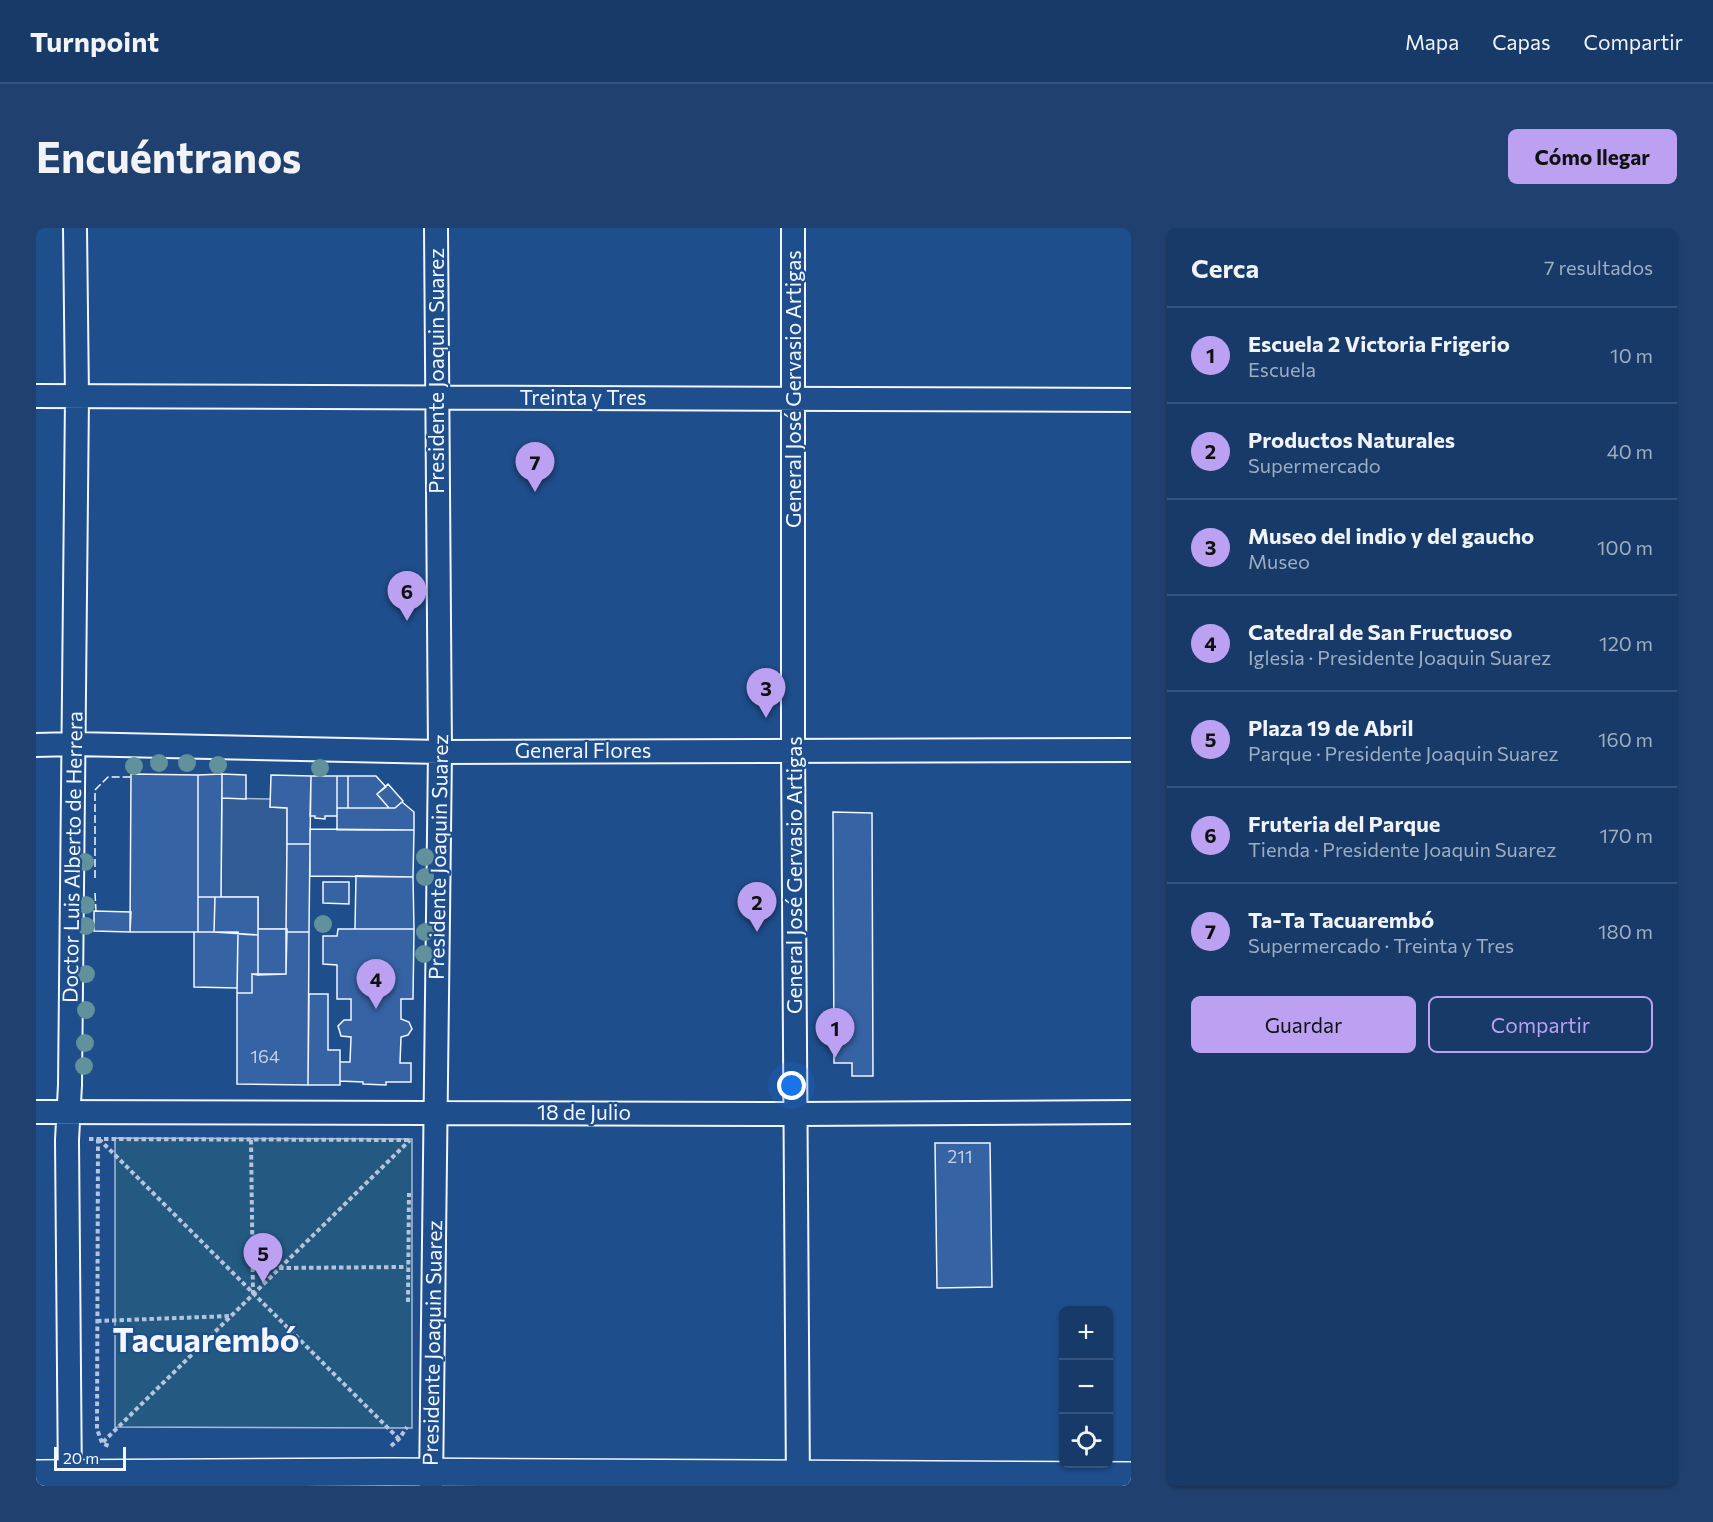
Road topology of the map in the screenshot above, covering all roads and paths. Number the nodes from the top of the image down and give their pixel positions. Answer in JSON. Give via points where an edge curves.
{"nodes":[{"id":1,"x":75,"y":228,"type":"edge"},
{"id":2,"x":436,"y":228,"type":"edge"},
{"id":3,"x":793,"y":228,"type":"edge"},
{"id":4,"x":36,"y":396,"type":"edge"},
{"id":5,"x":77,"y":397,"type":"junction"},
{"id":6,"x":794,"y":398,"type":"junction"},
{"id":7,"x":437,"y":399,"type":"junction"},
{"id":8,"x":1131,"y":400,"type":"edge"},
{"id":9,"x":74,"y":744,"type":"junction"},
{"id":10,"x":36,"y":745,"type":"edge"},
{"id":11,"x":793,"y":749,"type":"junction"},
{"id":12,"x":1131,"y":750,"type":"edge"},
{"id":13,"x":440,"y":752,"type":"junction"},
{"id":14,"x":36,"y":1112,"type":"edge"},
{"id":15,"x":69,"y":1112,"type":"junction"},
{"id":16,"x":436,"y":1112,"type":"junction"},
{"id":17,"x":1131,"y":1112,"type":"edge"},
{"id":18,"x":797,"y":1114,"type":"junction"},
{"id":19,"x":98,"y":1139,"type":"junction"},
{"id":20,"x":401,"y":1139,"type":"dead end"},
{"id":21,"x":251,"y":1140,"type":"junction"},
{"id":22,"x":410,"y":1151,"type":"dead end"},
{"id":23,"x":409,"y":1186,"type":"dead end"},
{"id":24,"x":407,"y":1267,"type":"junction"},
{"id":25,"x":279,"y":1268,"type":"junction"},
{"id":26,"x":253,"y":1294,"type":"junction"},
{"id":27,"x":408,"y":1305,"type":"dead end"},
{"id":28,"x":232,"y":1316,"type":"junction"},
{"id":29,"x":96,"y":1321,"type":"junction"},
{"id":30,"x":407,"y":1416,"type":"dead end"},
{"id":31,"x":399,"y":1439,"type":"junction"},
{"id":32,"x":102,"y":1443,"type":"junction"},
{"id":33,"x":119,"y":1446,"type":"dead end"},
{"id":34,"x":390,"y":1446,"type":"dead end"},
{"id":35,"x":36,"y":1474,"type":"edge"},
{"id":36,"x":1131,"y":1476,"type":"edge"},
{"id":37,"x":70,"y":1480,"type":"edge"},
{"id":38,"x":431,"y":1480,"type":"edge"},
{"id":39,"x":798,"y":1480,"type":"edge"}],
"edges":[{"from":1,"to":5,"type":"street","name":"Doctor Luis Alberto de Herrera"},
{"from":2,"to":7,"type":"street","name":"Presidente Joaquin Suarez"},
{"from":3,"to":6,"type":"street","name":"General José Gervasio Artigas"},
{"from":4,"to":5,"type":"street","name":"Treinta y Tres"},
{"from":5,"to":7,"type":"street","name":"Treinta y Tres"},
{"from":5,"to":9,"type":"street","name":"Doctor Luis Alberto de Herrera"},
{"from":6,"to":7,"type":"street","name":"Treinta y Tres"},
{"from":6,"to":8,"type":"street","name":"Treinta y Tres"},
{"from":6,"to":11,"type":"street","name":"General José Gervasio Artigas"},
{"from":7,"to":13,"type":"street","name":"Presidente Joaquin Suarez"},
{"from":9,"to":10,"type":"street","name":"General Flores"},
{"from":9,"to":13,"type":"street","name":"General Flores"},
{"from":9,"to":15,"type":"street","name":"Doctor Luis Alberto de Herrera"},
{"from":11,"to":12,"type":"street","name":"General Flores"},
{"from":11,"to":13,"type":"street","name":"General Flores"},
{"from":11,"to":18,"type":"street","name":"General José Gervasio Artigas"},
{"from":13,"to":16,"type":"street","name":"Presidente Joaquin Suarez"},
{"from":14,"to":15,"type":"street","name":"18 de Julio"},
{"from":15,"to":16,"type":"street","name":"18 de Julio"},
{"from":15,"to":37,"type":"street","name":"Doctor Luis Alberto de Herrera"},
{"from":16,"to":18,"type":"street","name":"18 de Julio"},
{"from":16,"to":38,"type":"street","name":"Presidente Joaquin Suarez"},
{"from":17,"to":18,"type":"street","name":"18 de Julio"},
{"from":18,"to":39,"type":"street","name":"General José Gervasio Artigas"},
{"from":19,"to":21,"type":"path"},
{"from":19,"to":26,"type":"path"},
{"from":19,"to":29,"type":"path"},
{"from":20,"to":21,"type":"path"},
{"from":21,"to":26,"type":"path"},
{"from":22,"to":25,"type":"path","via":[[410,1140]]},
{"from":23,"to":24,"type":"path"},
{"from":24,"to":25,"type":"path"},
{"from":24,"to":27,"type":"path"},
{"from":25,"to":26,"type":"path"},
{"from":26,"to":28,"type":"path"},
{"from":26,"to":31,"type":"path"},
{"from":28,"to":29,"type":"path"},
{"from":28,"to":32,"type":"path"},
{"from":29,"to":32,"type":"path","via":[[97,1429]]},
{"from":30,"to":31,"type":"path","via":[[407,1428]]},
{"from":31,"to":34,"type":"path"},
{"from":32,"to":33,"type":"path"},
{"from":35,"to":37,"type":"street"},
{"from":36,"to":39,"type":"street"},
{"from":37,"to":38,"type":"street"},
{"from":38,"to":39,"type":"street"}]}
